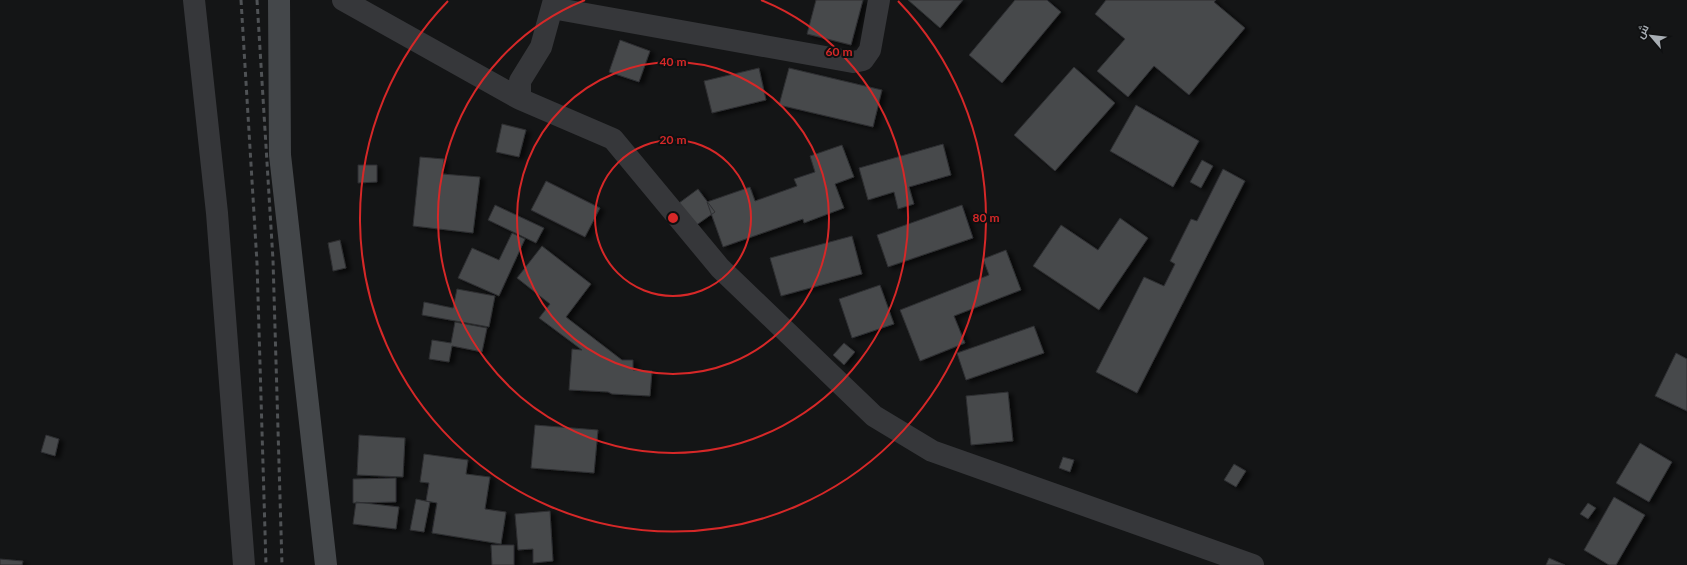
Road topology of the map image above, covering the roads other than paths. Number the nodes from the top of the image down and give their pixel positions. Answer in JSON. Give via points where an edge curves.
{"nodes":[{"id":1,"x":194,"y":0,"type":"edge"},
{"id":2,"x":279,"y":0,"type":"edge"},
{"id":3,"x":343,"y":0,"type":"edge"},
{"id":4,"x":879,"y":0,"type":"edge"},
{"id":5,"x":553,"y":4,"type":"edge"},
{"id":6,"x":520,"y":99,"type":"junction"},
{"id":7,"x":244,"y":565,"type":"edge"},
{"id":8,"x":326,"y":565,"type":"edge"},
{"id":9,"x":1253,"y":565,"type":"edge"}],
"edges":[{"from":1,"to":7,"type":"street","via":[[217,213]]},
{"from":2,"to":8,"type":"main road","via":[[280,155]]},
{"from":3,"to":6,"type":"street"},
{"from":4,"to":5,"type":"street","via":[[870,50],[863,60],[853,62]]},
{"from":5,"to":6,"type":"street","via":[[541,47],[520,81]]},
{"from":6,"to":9,"type":"street","via":[[613,139],[720,268],[874,416],[932,451]]}]}
